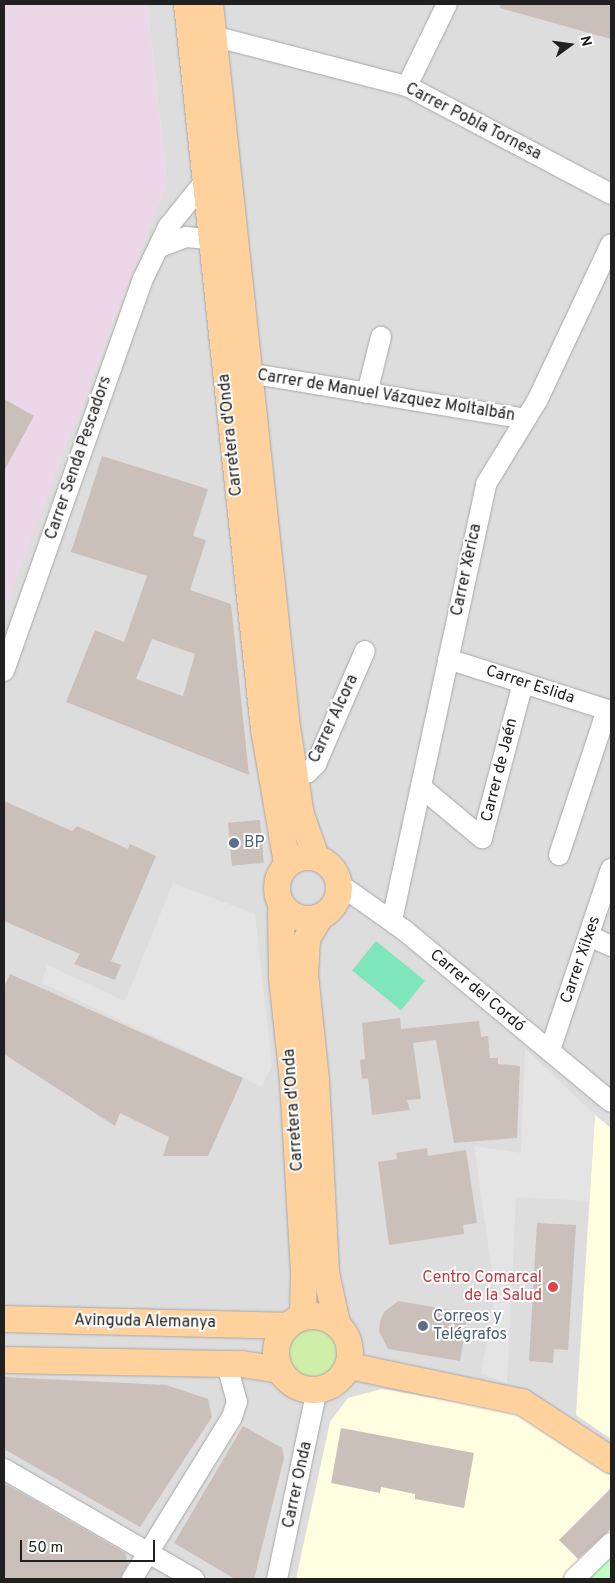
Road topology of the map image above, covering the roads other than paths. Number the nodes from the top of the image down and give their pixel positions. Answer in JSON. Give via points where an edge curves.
{"nodes":[{"id":1,"x":187,"y":4,"type":"edge"},
{"id":2,"x":210,"y":4,"type":"edge"},
{"id":3,"x":447,"y":4,"type":"edge"},
{"id":4,"x":213,"y":36,"type":"junction"},
{"id":5,"x":407,"y":86,"type":"junction"},
{"id":6,"x":205,"y":181,"type":"junction"},
{"id":7,"x":611,"y":194,"type":"edge"},
{"id":8,"x":211,"y":239,"type":"junction"},
{"id":9,"x":611,"y":244,"type":"edge"},
{"id":10,"x":160,"y":247,"type":"junction"},
{"id":11,"x":381,"y":337,"type":"dead end"},
{"id":12,"x":248,"y":373,"type":"junction"},
{"id":13,"x":367,"y":393,"type":"junction"},
{"id":14,"x":525,"y":419,"type":"junction"},
{"id":15,"x":365,"y":651,"type":"dead end"},
{"id":16,"x":448,"y":659,"type":"junction"},
{"id":17,"x":4,"y":671,"type":"edge"},
{"id":18,"x":523,"y":683,"type":"junction"},
{"id":19,"x":609,"y":711,"type":"edge"},
{"id":20,"x":293,"y":776,"type":"junction"},
{"id":21,"x":421,"y":787,"type":"junction"},
{"id":22,"x":559,"y":855,"type":"dead end"},
{"id":23,"x":316,"y":857,"type":"junction"},
{"id":24,"x":287,"y":864,"type":"junction"},
{"id":25,"x":611,"y":869,"type":"edge"},
{"id":26,"x":339,"y":884,"type":"junction"},
{"id":27,"x":282,"y":905,"type":"junction"},
{"id":28,"x":320,"y":917,"type":"junction"},
{"id":29,"x":392,"y":920,"type":"junction"},
{"id":30,"x":589,"y":936,"type":"junction"},
{"id":31,"x":611,"y":946,"type":"edge"},
{"id":32,"x":550,"y":1050,"type":"junction"},
{"id":33,"x":611,"y":1102,"type":"edge"},
{"id":34,"x":4,"y":1319,"type":"edge"},
{"id":35,"x":294,"y":1321,"type":"junction"},
{"id":36,"x":337,"y":1323,"type":"junction"},
{"id":37,"x":4,"y":1360,"type":"edge"},
{"id":38,"x":227,"y":1364,"type":"junction"},
{"id":39,"x":349,"y":1366,"type":"junction"},
{"id":40,"x":280,"y":1370,"type":"junction"},
{"id":41,"x":317,"y":1390,"type":"junction"},
{"id":42,"x":611,"y":1460,"type":"edge"},
{"id":43,"x":4,"y":1469,"type":"edge"},
{"id":44,"x":611,"y":1543,"type":"edge"},
{"id":45,"x":148,"y":1553,"type":"junction"},
{"id":46,"x":132,"y":1579,"type":"edge"},
{"id":47,"x":194,"y":1579,"type":"edge"},
{"id":48,"x":277,"y":1579,"type":"edge"},
{"id":49,"x":574,"y":1579,"type":"edge"}],
"edges":[{"from":1,"to":6,"type":"main road","name":"Carretera d'Onda"},
{"from":2,"to":4,"type":"main road","name":"Carretera d'Onda"},
{"from":3,"to":5,"type":"street"},
{"from":4,"to":5,"type":"street","name":"Carrer Pobla Tornesa"},
{"from":4,"to":12,"type":"main road","name":"Carretera d'Onda"},
{"from":5,"to":7,"type":"street","name":"Carrer Pobla Tornesa"},
{"from":6,"to":8,"type":"main road","name":"Carretera d'Onda"},
{"from":6,"to":10,"type":"street","name":"Carrer Senda Pescadors","via":[[168,227]]},
{"from":8,"to":10,"type":"street","via":[[186,237]]},
{"from":8,"to":24,"type":"main road","name":"Carretera d'Onda","via":[[264,729]]},
{"from":9,"to":14,"type":"street","name":"Carrer Xèrica"},
{"from":10,"to":17,"type":"street","name":"Carrer Senda Pescadors","via":[[142,281]]},
{"from":11,"to":13,"type":"street"},
{"from":12,"to":13,"type":"street","name":"Carrer de Manuel Vázquez Moltalbán"},
{"from":12,"to":20,"type":"main road","name":"Carretera d'Onda"},
{"from":13,"to":14,"type":"street","name":"Carrer de Manuel Vázquez Moltalbán"},
{"from":14,"to":16,"type":"street","name":"Carrer Xèrica","via":[[486,484]]},
{"from":15,"to":20,"type":"street","name":"Carrer Alcora","via":[[316,764],[307,773]]},
{"from":16,"to":18,"type":"street","name":"Carrer Eslida"},
{"from":16,"to":21,"type":"street","name":"Carrer Xèrica"},
{"from":18,"to":19,"type":"street","name":"Carrer Eslida"},
{"from":18,"to":21,"type":"street","name":"Carrer de Jaén","via":[[482,838]]},
{"from":19,"to":22,"type":"street"},
{"from":20,"to":23,"type":"main road","name":"Carretera d'Onda","via":[[301,815]]},
{"from":21,"to":29,"type":"street","name":"Carrer Xèrica"},
{"from":23,"to":24,"type":"main road","via":[[296,858]]},
{"from":23,"to":26,"type":"main road","via":[[332,867]]},
{"from":24,"to":27,"type":"main road","via":[[276,886]]},
{"from":25,"to":30,"type":"street","name":"Carrer Xilxes"},
{"from":26,"to":28,"type":"main road","via":[[335,904]]},
{"from":26,"to":29,"type":"street","name":"Carrer del Cordó"},
{"from":27,"to":28,"type":"main road","via":[[298,918]]},
{"from":27,"to":35,"type":"main road","name":"Carretera d'Onda","via":[[282,977],[293,1082],[304,1274]]},
{"from":28,"to":36,"type":"main road","name":"Carretera d'Onda","via":[[308,939],[305,974],[316,1080],[326,1273]]},
{"from":29,"to":32,"type":"street","name":"Carrer del Cordó"},
{"from":30,"to":31,"type":"street"},
{"from":30,"to":32,"type":"street","name":"Carrer Xilxes"},
{"from":32,"to":33,"type":"street","name":"Carrer del Cordó"},
{"from":34,"to":35,"type":"main road","name":"Avinguda Alemanya"},
{"from":35,"to":36,"type":"main road","via":[[321,1315]]},
{"from":35,"to":40,"type":"main road","via":[[277,1340],[275,1355]]},
{"from":36,"to":39,"type":"main road","via":[[347,1339]]},
{"from":37,"to":38,"type":"main road"},
{"from":38,"to":40,"type":"main road"},
{"from":38,"to":45,"type":"street","via":[[238,1402],[232,1417]]},
{"from":39,"to":41,"type":"main road","via":[[330,1387]]},
{"from":39,"to":42,"type":"main road","via":[[522,1402]]},
{"from":40,"to":41,"type":"main road","via":[[289,1382],[302,1389]]},
{"from":41,"to":48,"type":"street","name":"Carrer Onda"},
{"from":43,"to":45,"type":"street"},
{"from":44,"to":49,"type":"street"},
{"from":45,"to":46,"type":"street"},
{"from":45,"to":47,"type":"street"}]}
